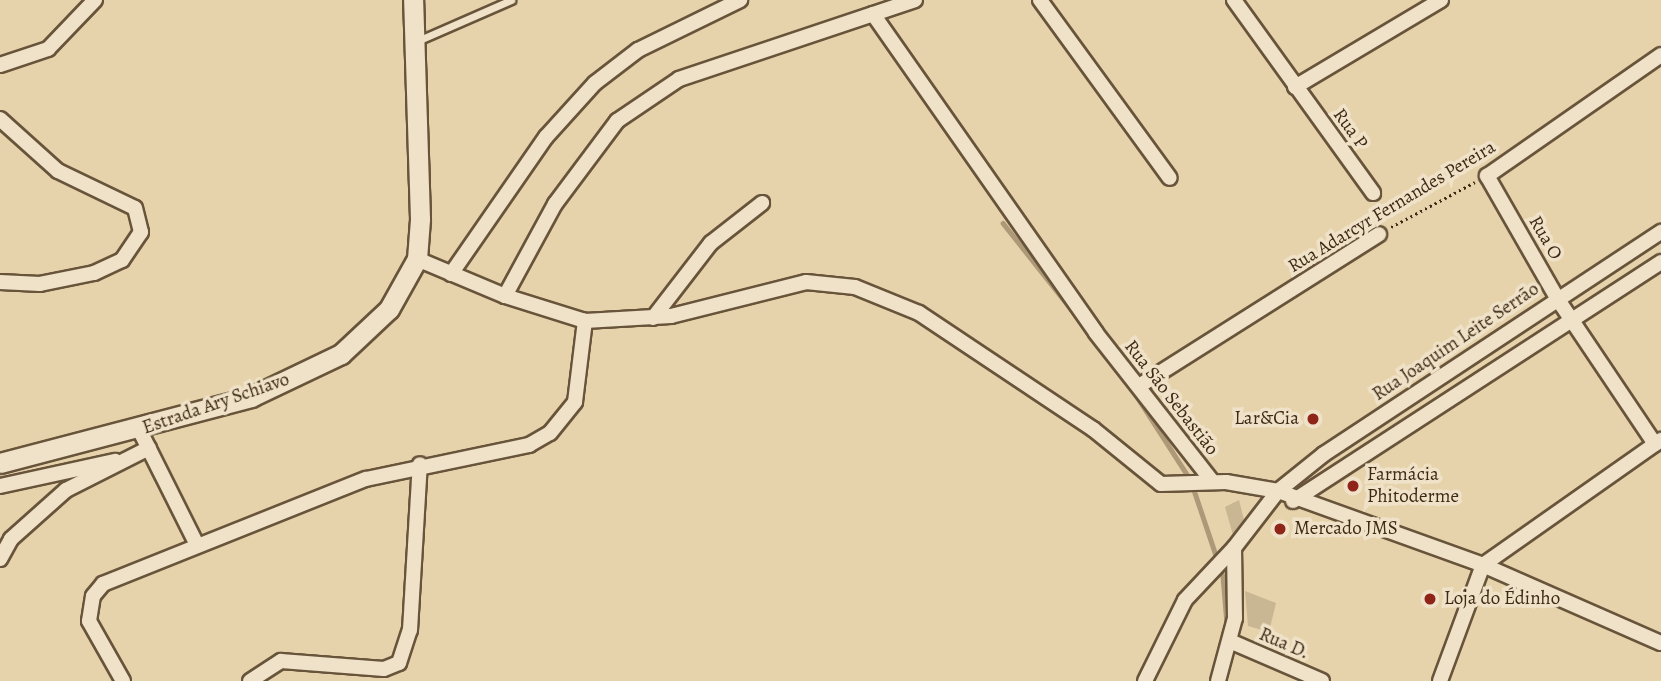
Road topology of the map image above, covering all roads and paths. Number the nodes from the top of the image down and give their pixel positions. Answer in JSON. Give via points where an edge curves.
{"nodes":[{"id":1,"x":95,"y":0,"type":"edge"},
{"id":2,"x":412,"y":0,"type":"edge"},
{"id":3,"x":511,"y":0,"type":"edge"},
{"id":4,"x":740,"y":0,"type":"edge"},
{"id":5,"x":915,"y":0,"type":"edge"},
{"id":6,"x":1040,"y":0,"type":"edge"},
{"id":7,"x":1234,"y":0,"type":"edge"},
{"id":8,"x":1441,"y":0,"type":"edge"},
{"id":9,"x":873,"y":14,"type":"junction"},
{"id":10,"x":414,"y":42,"type":"junction"},
{"id":11,"x":1661,"y":55,"type":"edge"},
{"id":12,"x":0,"y":65,"type":"edge"},
{"id":13,"x":1295,"y":87,"type":"junction"},
{"id":14,"x":0,"y":119,"type":"edge"},
{"id":15,"x":1487,"y":176,"type":"junction"},
{"id":16,"x":1170,"y":178,"type":"dead end"},
{"id":17,"x":1373,"y":193,"type":"dead end"},
{"id":18,"x":762,"y":203,"type":"dead end"},
{"id":19,"x":1661,"y":232,"type":"edge"},
{"id":20,"x":1379,"y":234,"type":"joint"},
{"id":21,"x":417,"y":258,"type":"junction"},
{"id":22,"x":1661,"y":262,"type":"edge"},
{"id":23,"x":452,"y":274,"type":"junction"},
{"id":24,"x":0,"y":282,"type":"edge"},
{"id":25,"x":505,"y":296,"type":"junction"},
{"id":26,"x":1557,"y":298,"type":"junction"},
{"id":27,"x":653,"y":318,"type":"junction"},
{"id":28,"x":1573,"y":318,"type":"junction"},
{"id":29,"x":585,"y":321,"type":"junction"},
{"id":30,"x":1139,"y":386,"type":"junction"},
{"id":31,"x":144,"y":440,"type":"junction"},
{"id":32,"x":1658,"y":442,"type":"edge"},
{"id":33,"x":115,"y":461,"type":"junction"},
{"id":34,"x":0,"y":463,"type":"edge"},
{"id":35,"x":421,"y":464,"type":"junction"},
{"id":36,"x":1205,"y":482,"type":"junction"},
{"id":37,"x":0,"y":486,"type":"edge"},
{"id":38,"x":1278,"y":491,"type":"junction"},
{"id":39,"x":1297,"y":500,"type":"junction"},
{"id":40,"x":1269,"y":510,"type":"junction"},
{"id":41,"x":197,"y":545,"type":"junction"},
{"id":42,"x":1229,"y":553,"type":"junction"},
{"id":43,"x":0,"y":559,"type":"edge"},
{"id":44,"x":1483,"y":565,"type":"junction"},
{"id":45,"x":1232,"y":642,"type":"junction"},
{"id":46,"x":1661,"y":643,"type":"edge"},
{"id":47,"x":123,"y":681,"type":"edge"},
{"id":48,"x":250,"y":681,"type":"edge"},
{"id":49,"x":1145,"y":681,"type":"edge"},
{"id":50,"x":1219,"y":681,"type":"edge"},
{"id":51,"x":1322,"y":681,"type":"edge"},
{"id":52,"x":1440,"y":681,"type":"edge"}],
"edges":[{"from":1,"to":12,"type":"street","via":[[48,49]]},
{"from":2,"to":10,"type":"main road","name":"Estrada Ary Schiavo"},
{"from":3,"to":10,"type":"lane"},
{"from":4,"to":23,"type":"street","via":[[639,50],[594,83],[546,137]]},
{"from":5,"to":9,"type":"street"},
{"from":6,"to":16,"type":"street"},
{"from":7,"to":13,"type":"street","name":"Rua P"},
{"from":8,"to":13,"type":"street"},
{"from":9,"to":25,"type":"street","via":[[704,69],[634,104],[575,174]]},
{"from":9,"to":30,"type":"street","name":"Rua São Sebastião"},
{"from":10,"to":21,"type":"main road","name":"Estrada Ary Schiavo"},
{"from":11,"to":15,"type":"street","name":"Rua Adarcyr Fernandes Pereira"},
{"from":13,"to":17,"type":"street","name":"Rua P"},
{"from":14,"to":24,"type":"street","via":[[58,171],[135,208],[141,232],[122,260],[94,274],[40,284]]},
{"from":15,"to":20,"type":"path","name":"Rua Adarcyr Fernandes Pereira"},
{"from":15,"to":26,"type":"street","name":"Rua O"},
{"from":18,"to":27,"type":"street","via":[[711,243]]},
{"from":19,"to":26,"type":"street","name":"Rua Joaquim Leite Serrão"},
{"from":20,"to":30,"type":"street","name":"Rua Adarcyr Fernandes Pereira"},
{"from":21,"to":23,"type":"street"},
{"from":21,"to":31,"type":"main road","name":"Estrada Ary Schiavo","via":[[389,309],[341,354]]},
{"from":22,"to":28,"type":"street"},
{"from":23,"to":25,"type":"street"},
{"from":25,"to":29,"type":"street"},
{"from":26,"to":28,"type":"street","name":"Rua O"},
{"from":26,"to":38,"type":"street","name":"Rua Joaquim Leite Serrão"},
{"from":27,"to":29,"type":"street"},
{"from":27,"to":36,"type":"street","via":[[806,282],[880,294],[1093,429],[1147,477],[1175,486]]},
{"from":28,"to":32,"type":"street","name":"Rua O"},
{"from":28,"to":39,"type":"street"},
{"from":29,"to":35,"type":"street","via":[[575,402],[550,433],[497,455]]},
{"from":30,"to":36,"type":"street","name":"Rua São Sebastião"},
{"from":31,"to":33,"type":"street"},
{"from":31,"to":34,"type":"main road","name":"Estrada Ary Schiavo"},
{"from":31,"to":41,"type":"street"},
{"from":32,"to":44,"type":"street"},
{"from":33,"to":37,"type":"street"},
{"from":33,"to":43,"type":"street","via":[[66,490],[11,539]]},
{"from":35,"to":41,"type":"street","via":[[338,488]]},
{"from":35,"to":48,"type":"street","via":[[410,630],[399,663],[384,669],[281,661]]},
{"from":36,"to":38,"type":"street","name":"Rua São Sebastião"},
{"from":38,"to":39,"type":"street","name":"Rua São Sebastião"},
{"from":38,"to":40,"type":"street"},
{"from":39,"to":40,"type":"street"},
{"from":39,"to":44,"type":"street","name":"Rua São Sebastião"},
{"from":40,"to":42,"type":"street"},
{"from":41,"to":47,"type":"street","via":[[103,584],[93,596],[89,621]]},
{"from":42,"to":45,"type":"street"},
{"from":42,"to":49,"type":"street","via":[[1185,600]]},
{"from":44,"to":46,"type":"street","name":"Rua São Sebastião"},
{"from":44,"to":52,"type":"street"},
{"from":45,"to":50,"type":"street"},
{"from":45,"to":51,"type":"street","name":"Rua D."}]}
